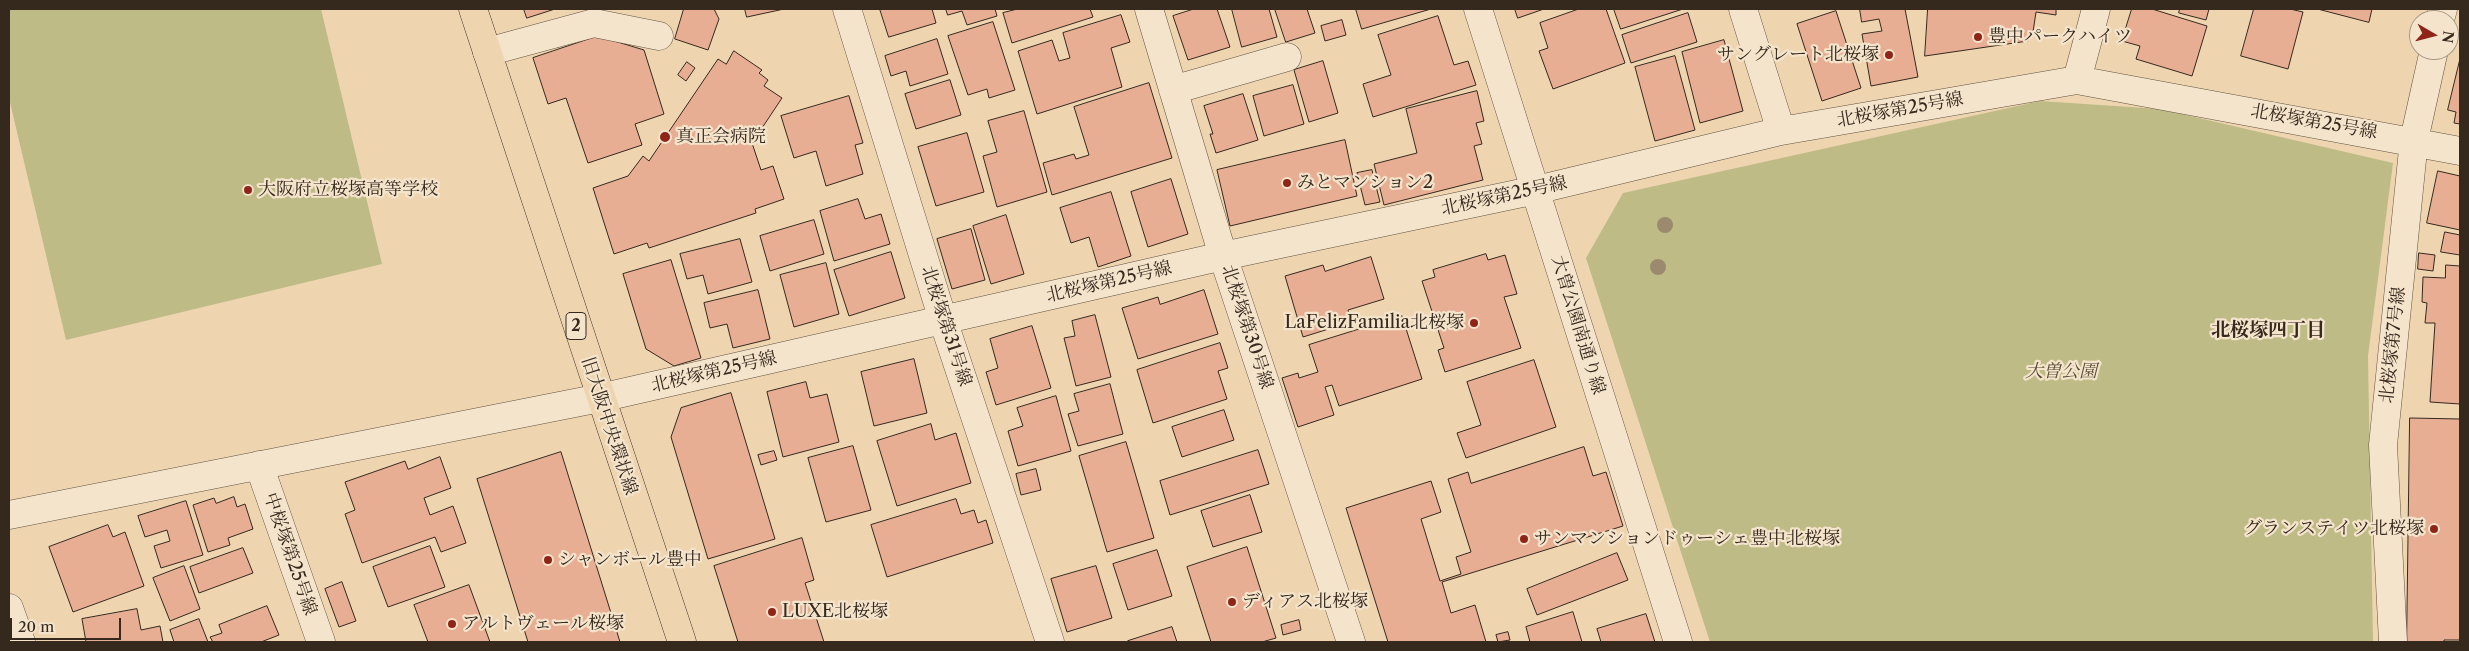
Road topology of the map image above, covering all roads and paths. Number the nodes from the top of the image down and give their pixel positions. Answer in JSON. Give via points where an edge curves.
{"nodes":[{"id":1,"x":473,"y":9,"type":"edge"},
{"id":2,"x":847,"y":9,"type":"edge"},
{"id":3,"x":1149,"y":9,"type":"edge"},
{"id":4,"x":1478,"y":9,"type":"edge"},
{"id":5,"x":1743,"y":9,"type":"edge"},
{"id":6,"x":2096,"y":9,"type":"edge"},
{"id":7,"x":659,"y":36,"type":"dead end"},
{"id":8,"x":487,"y":52,"type":"junction"},
{"id":9,"x":1287,"y":57,"type":"dead end"},
{"id":10,"x":2432,"y":60,"type":"edge"},
{"id":11,"x":2077,"y":80,"type":"junction"},
{"id":12,"x":1173,"y":90,"type":"junction"},
{"id":13,"x":1781,"y":131,"type":"junction"},
{"id":14,"x":2414,"y":140,"type":"junction"},
{"id":15,"x":2460,"y":151,"type":"edge"},
{"id":16,"x":1536,"y":190,"type":"junction"},
{"id":17,"x":1223,"y":256,"type":"junction"},
{"id":18,"x":943,"y":320,"type":"junction"},
{"id":19,"x":600,"y":398,"type":"junction"},
{"id":20,"x":259,"y":465,"type":"junction"},
{"id":21,"x":9,"y":515,"type":"edge"},
{"id":22,"x":9,"y":608,"type":"edge"},
{"id":23,"x":21,"y":642,"type":"edge"},
{"id":24,"x":321,"y":642,"type":"edge"},
{"id":25,"x":682,"y":642,"type":"edge"},
{"id":26,"x":1050,"y":642,"type":"edge"},
{"id":27,"x":1351,"y":642,"type":"edge"},
{"id":28,"x":1678,"y":642,"type":"edge"},
{"id":29,"x":2393,"y":642,"type":"edge"}],
"edges":[{"from":1,"to":8,"type":"main road","name":"旧大阪中央環状線","number":"2"},
{"from":2,"to":18,"type":"street","name":"北桜塚第31号線"},
{"from":3,"to":12,"type":"street","name":"北桜塚第30号線"},
{"from":4,"to":16,"type":"street","name":"大曽公園南通り線"},
{"from":5,"to":13,"type":"street"},
{"from":6,"to":11,"type":"street"},
{"from":7,"to":8,"type":"street","via":[[594,23]]},
{"from":8,"to":19,"type":"main road","name":"旧大阪中央環状線","number":"2"},
{"from":9,"to":12,"type":"street"},
{"from":10,"to":14,"type":"street","name":"北桜塚第7号線"},
{"from":11,"to":13,"type":"street","name":"北桜塚第25号線"},
{"from":11,"to":14,"type":"street","name":"北桜塚第25号線"},
{"from":12,"to":17,"type":"street","name":"北桜塚第30号線"},
{"from":13,"to":16,"type":"street","name":"北桜塚第25号線"},
{"from":14,"to":15,"type":"street","name":"北桜塚第25号線"},
{"from":14,"to":29,"type":"street","name":"北桜塚第7号線","via":[[2383,445]]},
{"from":16,"to":17,"type":"street","name":"北桜塚第25号線"},
{"from":16,"to":28,"type":"street","name":"大曽公園南通り線"},
{"from":17,"to":18,"type":"street","name":"北桜塚第25号線"},
{"from":17,"to":27,"type":"street","name":"北桜塚第30号線"},
{"from":18,"to":19,"type":"street","name":"北桜塚第25号線"},
{"from":18,"to":26,"type":"street","name":"北桜塚第31号線"},
{"from":19,"to":20,"type":"street","name":"北桜塚第25号線"},
{"from":19,"to":25,"type":"main road","name":"旧大阪中央環状線","number":"2"},
{"from":20,"to":21,"type":"street","name":"北桜塚第25号線"},
{"from":20,"to":24,"type":"street","name":"中桜塚第25号線"},
{"from":22,"to":23,"type":"street"}]}
